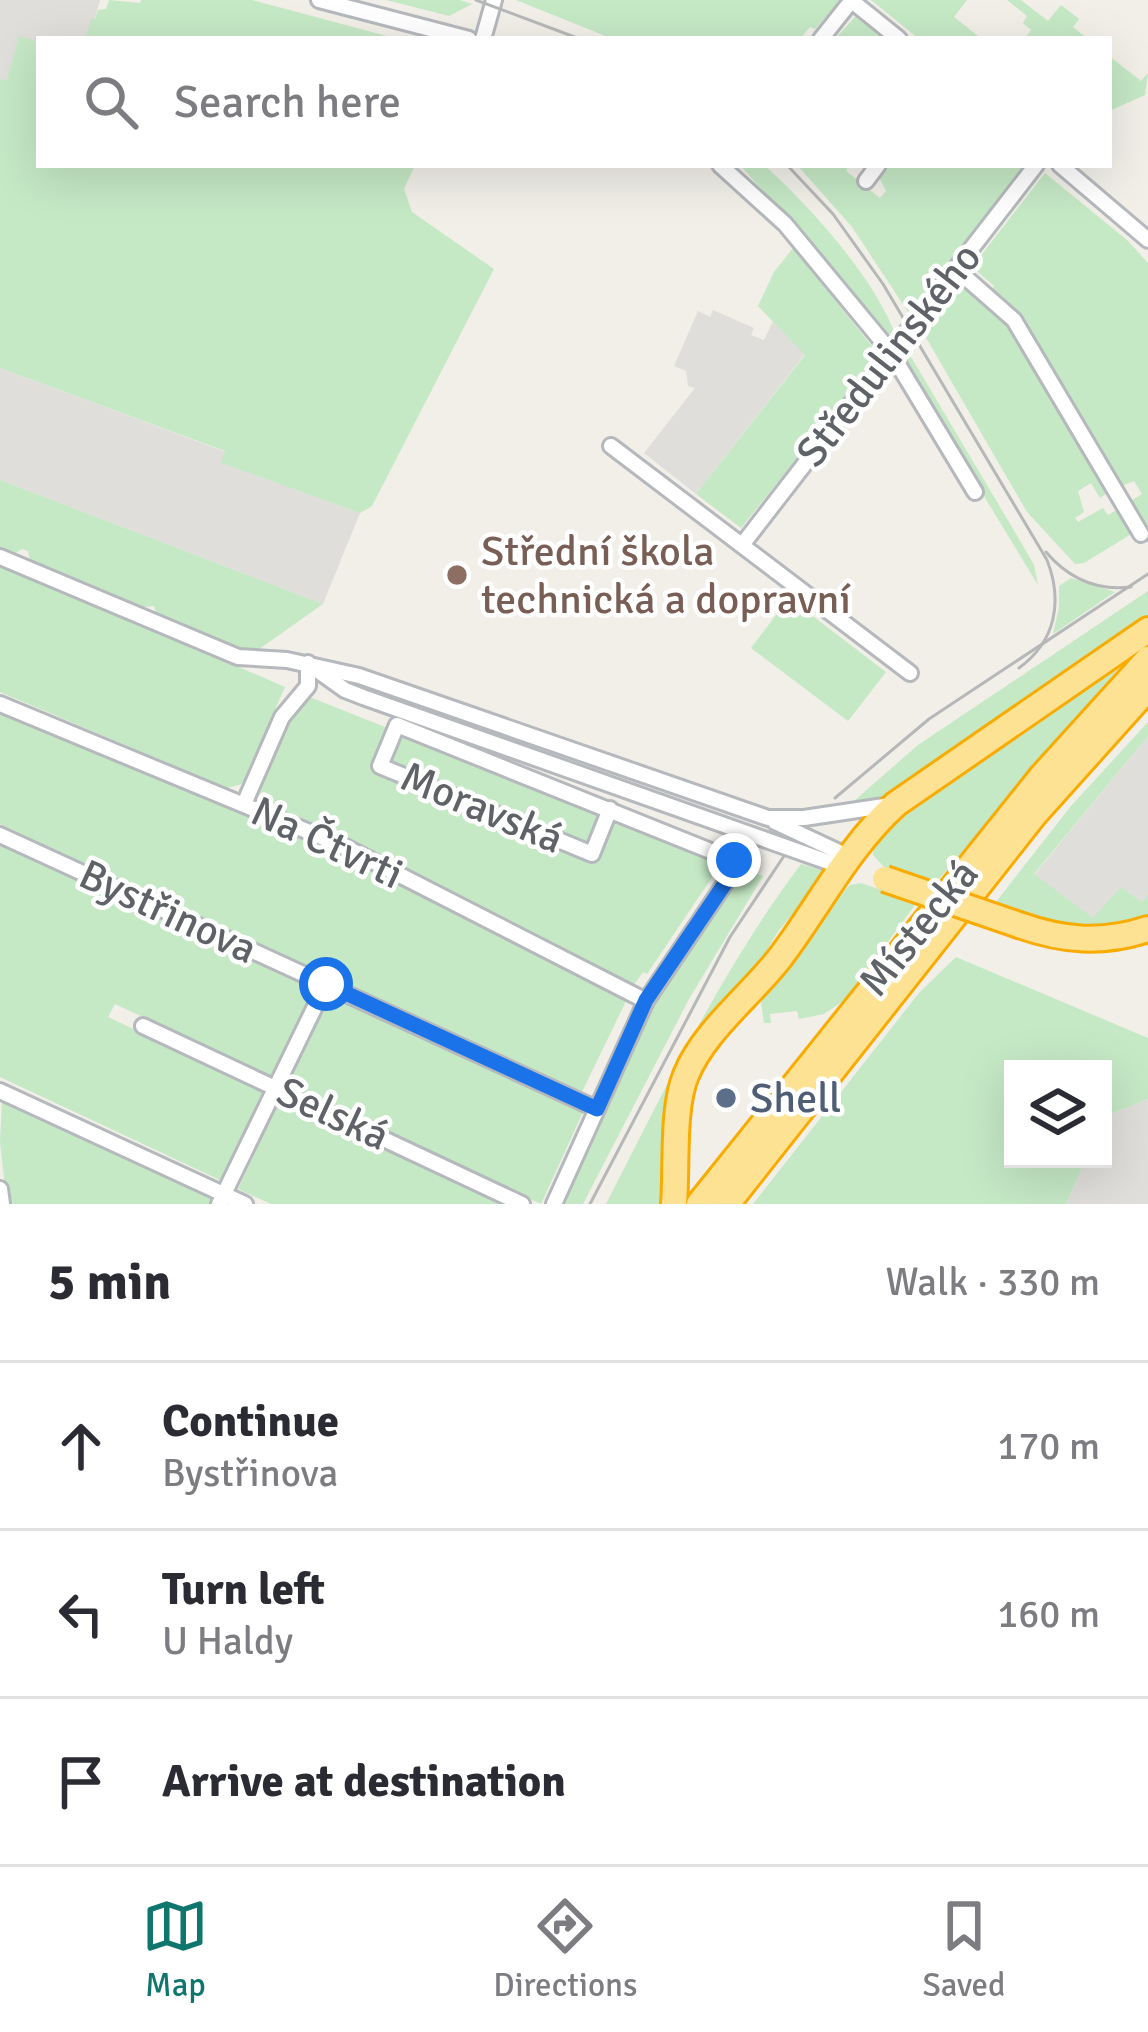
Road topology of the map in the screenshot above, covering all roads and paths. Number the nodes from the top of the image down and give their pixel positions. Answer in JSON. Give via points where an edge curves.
{"nodes":[{"id":1,"x":319,"y":0,"type":"edge"},
{"id":2,"x":494,"y":0,"type":"edge"},
{"id":3,"x":852,"y":0,"type":"edge"},
{"id":4,"x":457,"y":36,"type":"edge"},
{"id":5,"x":484,"y":36,"type":"edge"},
{"id":6,"x":823,"y":36,"type":"edge"},
{"id":7,"x":895,"y":36,"type":"edge"},
{"id":8,"x":723,"y":168,"type":"edge"},
{"id":9,"x":876,"y":168,"type":"edge"},
{"id":10,"x":1034,"y":168,"type":"edge"},
{"id":11,"x":1064,"y":168,"type":"edge"},
{"id":12,"x":866,"y":181,"type":"dead end"},
{"id":13,"x":1148,"y":240,"type":"edge"},
{"id":14,"x":956,"y":269,"type":"junction"},
{"id":15,"x":890,"y":351,"type":"junction"},
{"id":16,"x":611,"y":446,"type":"dead end"},
{"id":17,"x":975,"y":492,"type":"dead end"},
{"id":18,"x":1141,"y":534,"type":"dead end"},
{"id":19,"x":742,"y":545,"type":"junction"},
{"id":20,"x":0,"y":556,"type":"edge"},
{"id":21,"x":1148,"y":630,"type":"edge"},
{"id":22,"x":1148,"y":659,"type":"edge"},
{"id":23,"x":308,"y":663,"type":"junction"},
{"id":24,"x":910,"y":673,"type":"dead end"},
{"id":25,"x":1148,"y":688,"type":"edge"},
{"id":26,"x":0,"y":704,"type":"edge"},
{"id":27,"x":896,"y":803,"type":"junction"},
{"id":28,"x":244,"y":804,"type":"junction"},
{"id":29,"x":610,"y":809,"type":"junction"},
{"id":30,"x":768,"y":818,"type":"junction"},
{"id":31,"x":0,"y":835,"type":"edge"},
{"id":32,"x":848,"y":863,"type":"junction"},
{"id":33,"x":1148,"y":929,"type":"edge"},
{"id":34,"x":326,"y":984,"type":"junction"},
{"id":35,"x":646,"y":1000,"type":"junction"},
{"id":36,"x":143,"y":1026,"type":"dead end"},
{"id":37,"x":274,"y":1087,"type":"junction"},
{"id":38,"x":0,"y":1090,"type":"edge"},
{"id":39,"x":597,"y":1109,"type":"junction"},
{"id":40,"x":0,"y":1189,"type":"edge"},
{"id":41,"x":222,"y":1199,"type":"edge"},
{"id":42,"x":2,"y":1204,"type":"edge"},
{"id":43,"x":245,"y":1204,"type":"edge"},
{"id":44,"x":522,"y":1204,"type":"edge"},
{"id":45,"x":554,"y":1204,"type":"edge"},
{"id":46,"x":674,"y":1204,"type":"edge"},
{"id":47,"x":699,"y":1204,"type":"edge"},
{"id":48,"x":727,"y":1204,"type":"edge"}],
"edges":[{"from":1,"to":4,"type":"street"},
{"from":2,"to":5,"type":"street"},
{"from":3,"to":6,"type":"street"},
{"from":3,"to":7,"type":"street"},
{"from":8,"to":15,"type":"street","via":[[785,224]]},
{"from":9,"to":12,"type":"street"},
{"from":10,"to":14,"type":"street","name":"Středulinského"},
{"from":11,"to":13,"type":"street"},
{"from":14,"to":15,"type":"street","name":"Středulinského"},
{"from":14,"to":18,"type":"street","via":[[1014,320]]},
{"from":15,"to":17,"type":"street"},
{"from":15,"to":19,"type":"street","name":"Středulinského"},
{"from":16,"to":19,"type":"street"},
{"from":19,"to":24,"type":"street"},
{"from":20,"to":23,"type":"street","via":[[238,657]]},
{"from":21,"to":27,"type":"highway"},
{"from":22,"to":47,"type":"highway","name":"Místecká","via":[[1042,776]]},
{"from":23,"to":28,"type":"street","via":[[308,686],[281,716]]},
{"from":23,"to":30,"type":"street"},
{"from":23,"to":32,"type":"street","via":[[363,697]]},
{"from":25,"to":48,"type":"highway","name":"Místecká","via":[[1034,815]]},
{"from":26,"to":28,"type":"street","name":"Na Čtvrti"},
{"from":27,"to":30,"type":"street"},
{"from":27,"to":32,"type":"highway"},
{"from":28,"to":35,"type":"street","name":"Na Čtvrti"},
{"from":29,"to":29,"type":"street","name":"Moravská","via":[[592,854],[380,766],[397,725]]},
{"from":29,"to":35,"type":"street","name":"Moravská","via":[[734,860]]},
{"from":30,"to":32,"type":"street"},
{"from":31,"to":34,"type":"street","name":"Bystřinova"},
{"from":32,"to":33,"type":"highway","bridge":true,"via":[[1076,940]]},
{"from":32,"to":46,"type":"highway","via":[[684,1078]]},
{"from":34,"to":37,"type":"street"},
{"from":34,"to":39,"type":"street","name":"Bystřinova"},
{"from":35,"to":39,"type":"street"},
{"from":36,"to":37,"type":"street","name":"Selská"},
{"from":37,"to":41,"type":"street"},
{"from":37,"to":44,"type":"street","name":"Selská"},
{"from":38,"to":41,"type":"street"},
{"from":39,"to":45,"type":"street"},
{"from":40,"to":42,"type":"street"},
{"from":41,"to":43,"type":"street"}]}
